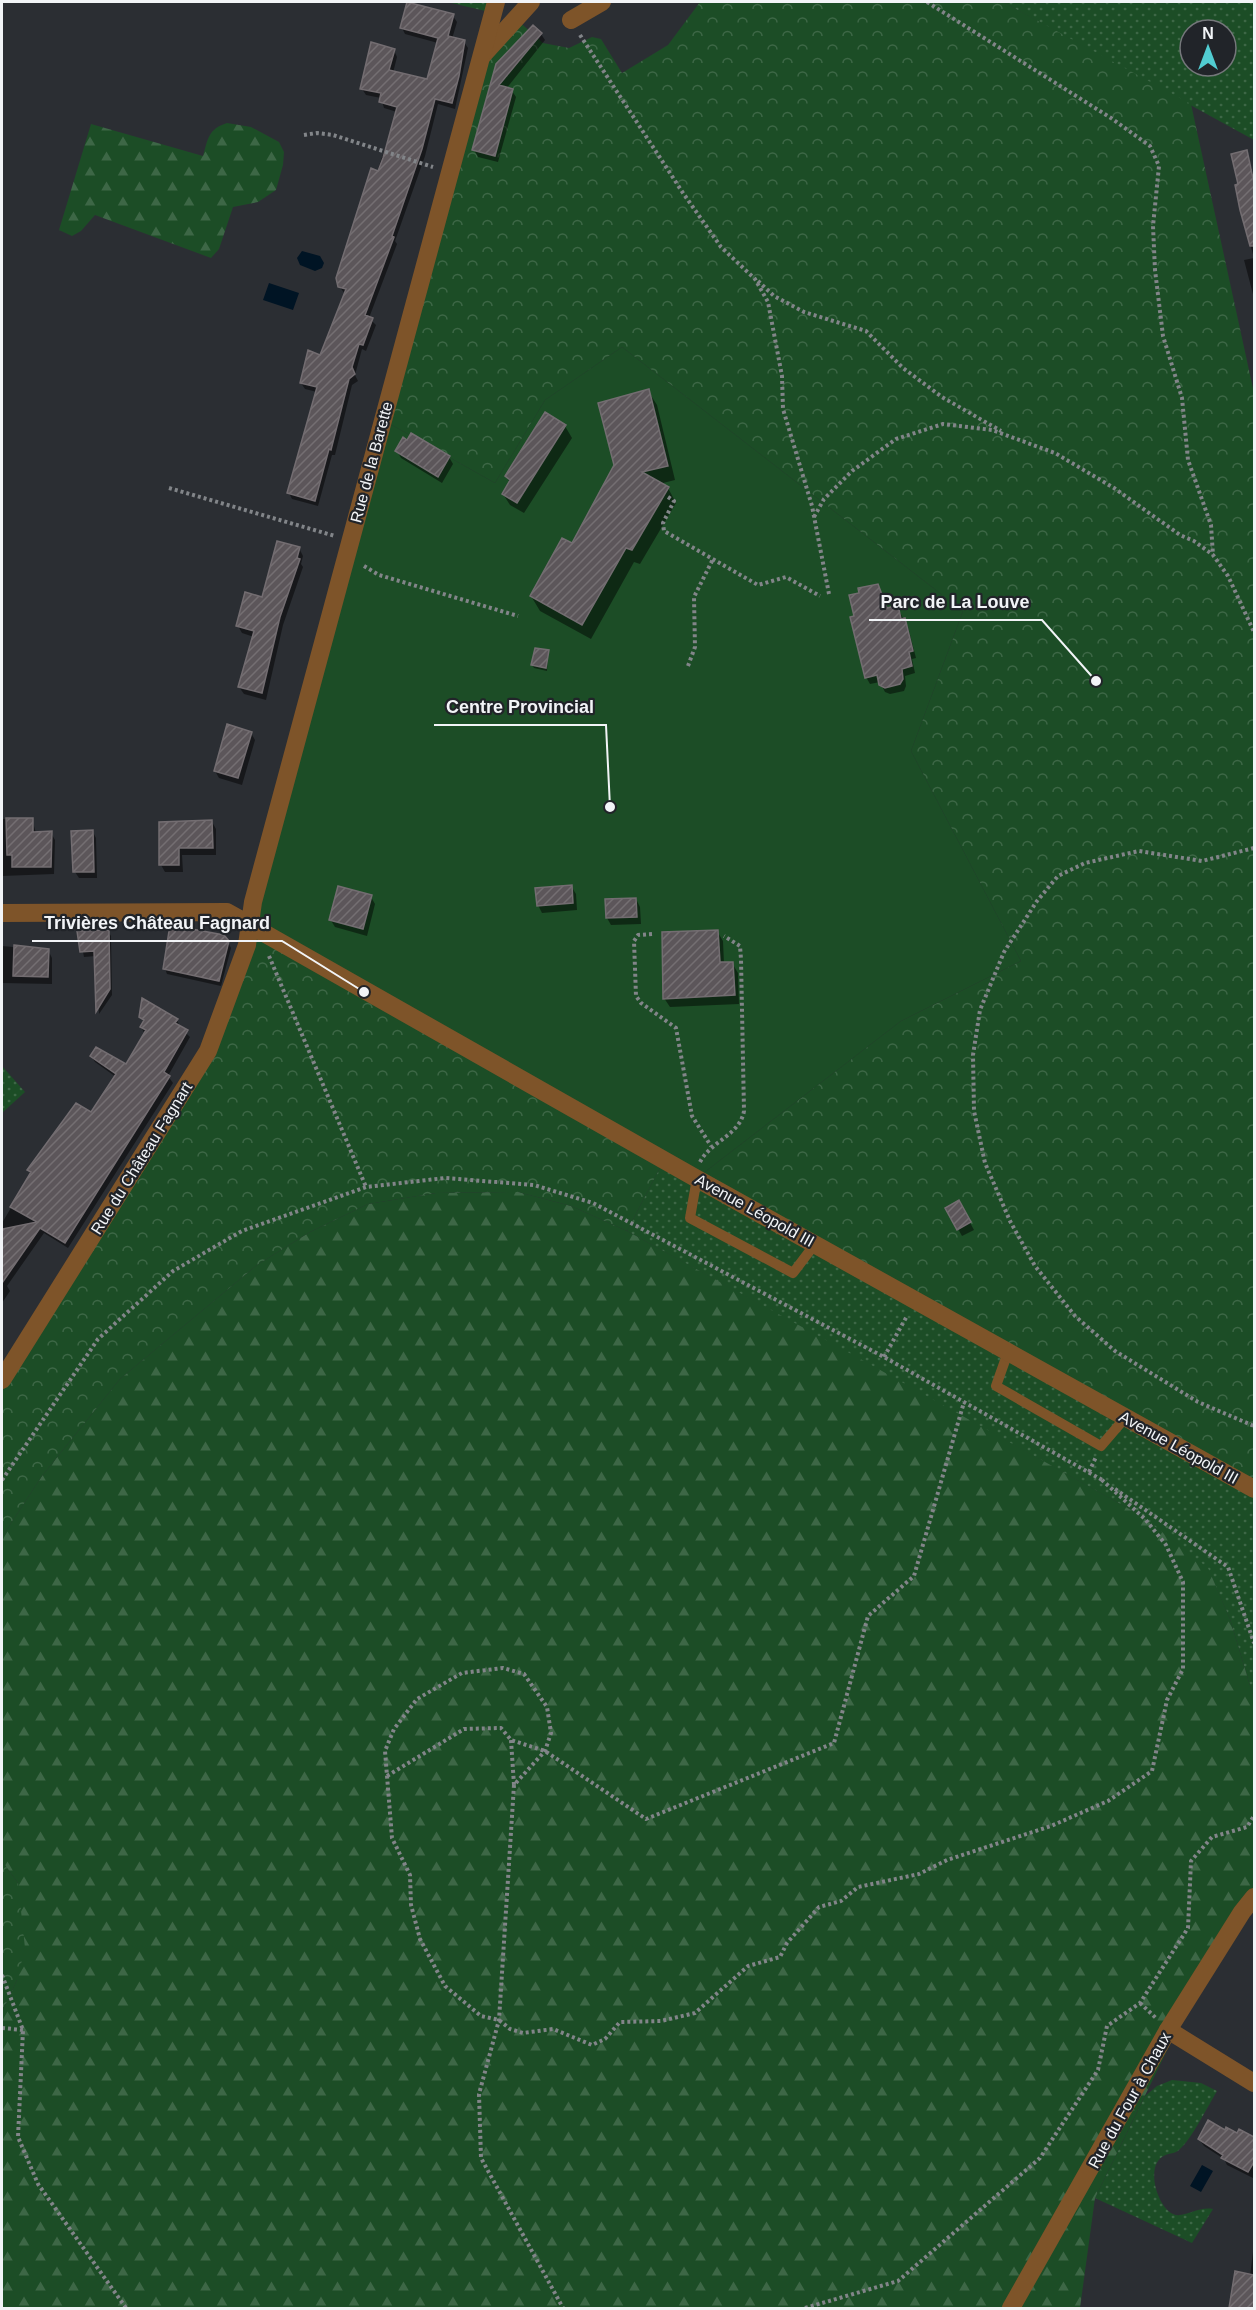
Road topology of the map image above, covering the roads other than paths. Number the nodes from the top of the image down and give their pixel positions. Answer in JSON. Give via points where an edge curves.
{"nodes":[{"id":1,"x":496,"y":2,"type":"edge"},
{"id":2,"x":531,"y":2,"type":"edge"},
{"id":3,"x":602,"y":2,"type":"edge"},
{"id":4,"x":571,"y":20,"type":"road end"},
{"id":5,"x":482,"y":56,"type":"junction"},
{"id":6,"x":2,"y":913,"type":"edge"},
{"id":7,"x":253,"y":926,"type":"junction"},
{"id":8,"x":695,"y":1177,"type":"junction"},
{"id":9,"x":815,"y":1244,"type":"junction"},
{"id":10,"x":1008,"y":1352,"type":"junction"},
{"id":11,"x":2,"y":1380,"type":"edge"},
{"id":12,"x":1125,"y":1418,"type":"junction"},
{"id":13,"x":1254,"y":1489,"type":"edge"},
{"id":14,"x":1254,"y":1897,"type":"edge"},
{"id":15,"x":1168,"y":2030,"type":"junction"},
{"id":16,"x":1254,"y":2083,"type":"edge"},
{"id":17,"x":1011,"y":2308,"type":"edge"}],
"edges":[{"from":1,"to":5,"type":"street","name":"Rue de la Barette"},
{"from":2,"to":5,"type":"street"},
{"from":3,"to":4,"type":"street"},
{"from":5,"to":7,"type":"street","name":"Rue de la Barette","via":[[351,541]]},
{"from":6,"to":7,"type":"street","name":"Avenue Léopold III","via":[[209,911],[227,912]]},
{"from":7,"to":8,"type":"street","name":"Avenue Léopold III"},
{"from":7,"to":11,"type":"street","name":"Rue du Château Fagnart","via":[[208,1051]]},
{"from":8,"to":9,"type":"street","name":"Avenue Léopold III"},
{"from":8,"to":9,"type":"lane","via":[[690,1218],[793,1273]]},
{"from":9,"to":10,"type":"street","name":"Avenue Léopold III"},
{"from":10,"to":12,"type":"street","name":"Avenue Léopold III"},
{"from":10,"to":12,"type":"lane","via":[[996,1386],[1101,1446]]},
{"from":12,"to":13,"type":"street","name":"Avenue Léopold III"},
{"from":14,"to":15,"type":"street","name":"Rue du Four à Chaux"},
{"from":15,"to":16,"type":"street"},
{"from":15,"to":17,"type":"street","name":"Rue du Four à Chaux"}]}
